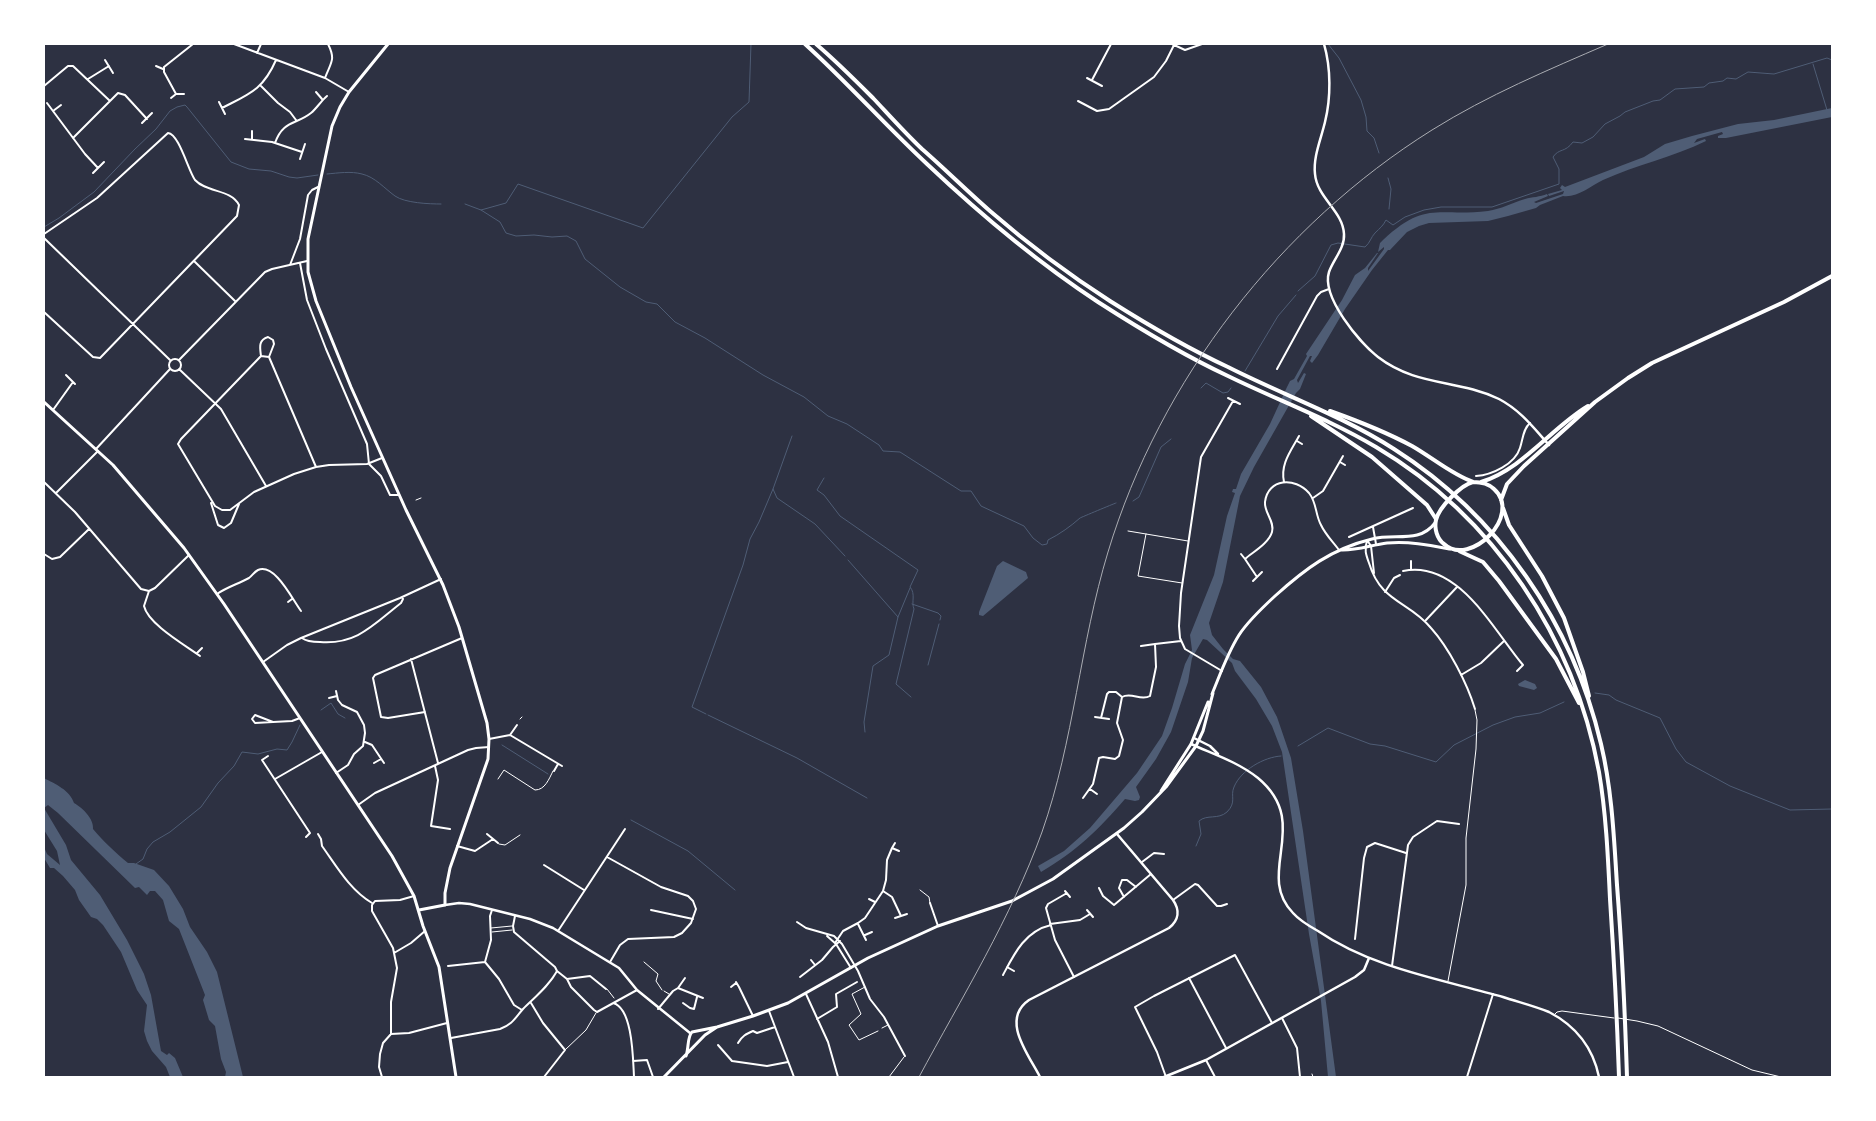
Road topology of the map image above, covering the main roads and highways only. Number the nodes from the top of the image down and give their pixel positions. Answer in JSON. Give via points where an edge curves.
{"nodes":[{"id":1,"x":388,"y":44,"type":"edge"},
{"id":2,"x":805,"y":44,"type":"edge"},
{"id":3,"x":816,"y":44,"type":"edge"},
{"id":4,"x":1832,"y":276,"type":"edge"},
{"id":5,"x":44,"y":402,"type":"edge"},
{"id":6,"x":1304,"y":402,"type":"junction"},
{"id":7,"x":1595,"y":402,"type":"junction"},
{"id":8,"x":1297,"y":407,"type":"junction"},
{"id":9,"x":1473,"y":482,"type":"junction"},
{"id":10,"x":1481,"y":482,"type":"junction"},
{"id":11,"x":1501,"y":500,"type":"junction"},
{"id":12,"x":1503,"y":508,"type":"junction"},
{"id":13,"x":1436,"y":521,"type":"junction"},
{"id":14,"x":1450,"y":549,"type":"junction"},
{"id":15,"x":1339,"y":550,"type":"junction"},
{"id":16,"x":1459,"y":551,"type":"junction"},
{"id":17,"x":1213,"y":693,"type":"junction"},
{"id":18,"x":1590,"y":704,"type":"junction"},
{"id":19,"x":1586,"y":716,"type":"junction"},
{"id":20,"x":1158,"y":795,"type":"junction"},
{"id":21,"x":419,"y":910,"type":"junction"},
{"id":22,"x":717,"y":1027,"type":"junction"},
{"id":23,"x":694,"y":1031,"type":"junction"},
{"id":24,"x":690,"y":1040,"type":"junction"},
{"id":25,"x":700,"y":1040,"type":"junction"},
{"id":26,"x":686,"y":1056,"type":"junction"},
{"id":27,"x":456,"y":1077,"type":"edge"},
{"id":28,"x":664,"y":1077,"type":"edge"},
{"id":29,"x":1619,"y":1077,"type":"edge"},
{"id":30,"x":1626,"y":1077,"type":"edge"}],
"edges":[{"from":1,"to":21,"type":"main road","via":[[349,92],[332,126],[308,239],[307,261],[316,300],[351,387],[440,579],[485,713],[489,747],[448,874],[445,905]]},
{"from":2,"to":8,"type":"highway","via":[[926,163],[1033,256],[1157,338],[1226,375]]},
{"from":3,"to":6,"type":"highway","via":[[952,177],[1034,247],[1154,328],[1228,368]]},
{"from":4,"to":7,"type":"highway","via":[[1652,363]]},
{"from":5,"to":21,"type":"main road","via":[[97,450],[146,502],[189,555],[392,856]]},
{"from":6,"to":9,"type":"highway","via":[[1397,438]]},
{"from":6,"to":18,"type":"highway","via":[[1396,450],[1449,490],[1489,529],[1527,576],[1552,618]]},
{"from":7,"to":10,"type":"highway","via":[[1507,471]]},
{"from":7,"to":11,"type":"highway","via":[[1509,481]]},
{"from":8,"to":13,"type":"highway","via":[[1372,458],[1427,505]]},
{"from":8,"to":19,"type":"highway","via":[[1394,458],[1440,493],[1479,530],[1520,579],[1535,604],[1564,659]]},
{"from":9,"to":10,"type":"highway"},
{"from":9,"to":13,"type":"highway","via":[[1458,490]]},
{"from":10,"to":11,"type":"highway","via":[[1493,488]]},
{"from":11,"to":12,"type":"highway"},
{"from":12,"to":16,"type":"highway","via":[[1496,527],[1479,543]]},
{"from":12,"to":18,"type":"highway","via":[[1509,525],[1564,618],[1583,672]]},
{"from":13,"to":14,"type":"highway","via":[[1438,538]]},
{"from":13,"to":15,"type":"main road","via":[[1419,536],[1374,538]]},
{"from":14,"to":15,"type":"main road","via":[[1416,542]]},
{"from":14,"to":16,"type":"highway"},
{"from":15,"to":17,"type":"main road","via":[[1314,563],[1252,619],[1231,648]]},
{"from":16,"to":19,"type":"highway","via":[[1483,562],[1510,594],[1556,659]]},
{"from":17,"to":20,"type":"main road","via":[[1191,744]]},
{"from":17,"to":20,"type":"main road","via":[[1196,746]]},
{"from":18,"to":30,"type":"highway","via":[[1610,799],[1622,954]]},
{"from":19,"to":29,"type":"highway","via":[[1604,811]]},
{"from":20,"to":22,"type":"main road","via":[[1117,834],[1053,879],[1024,895],[938,926],[769,1011]]},
{"from":21,"to":27,"type":"main road","via":[[439,967]]},
{"from":22,"to":23,"type":"main road"},
{"from":22,"to":25,"type":"main road"},
{"from":23,"to":24,"type":"main road"},
{"from":23,"to":25,"type":"main road","via":[[700,1034]]},
{"from":24,"to":25,"type":"main road","via":[[694,1043]]},
{"from":24,"to":26,"type":"main road"},
{"from":25,"to":26,"type":"main road"},
{"from":26,"to":28,"type":"main road"}]}
